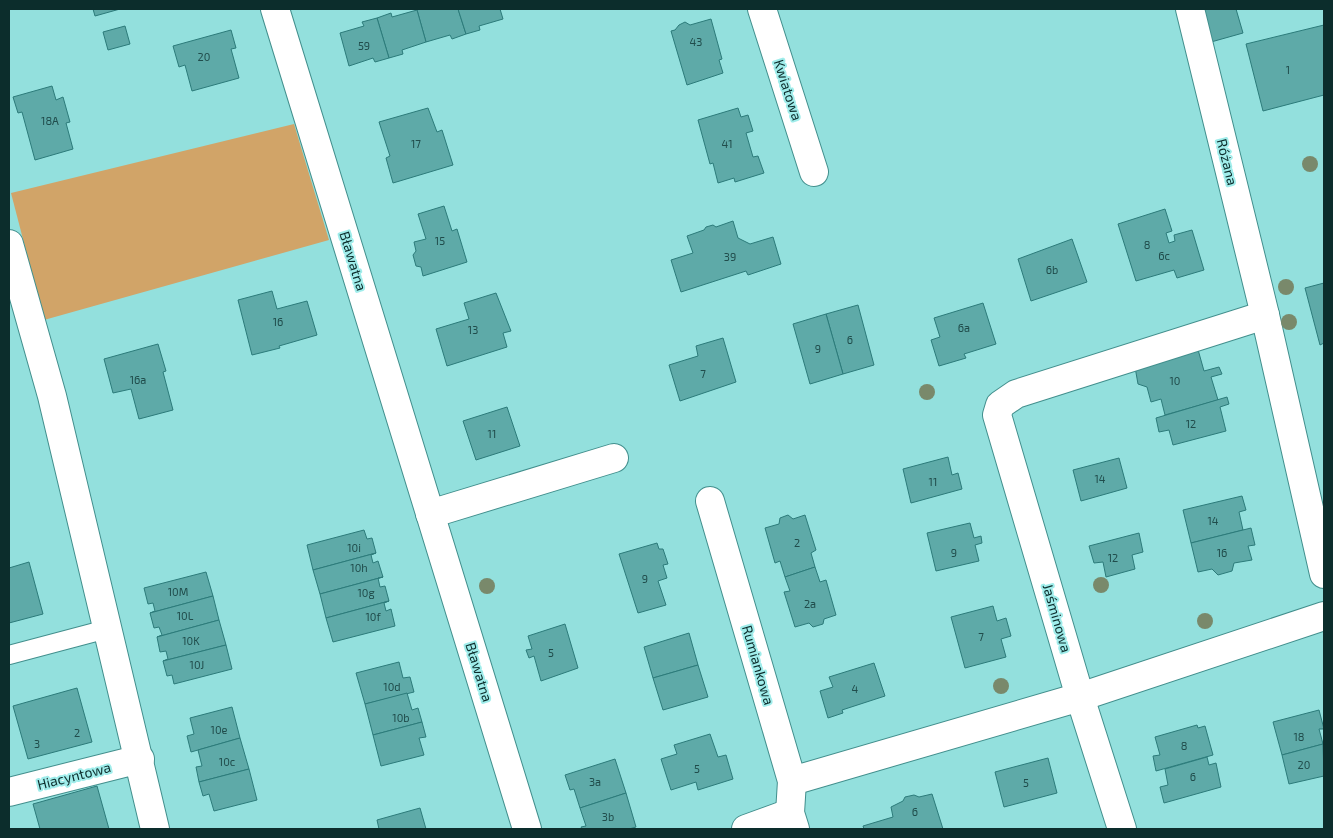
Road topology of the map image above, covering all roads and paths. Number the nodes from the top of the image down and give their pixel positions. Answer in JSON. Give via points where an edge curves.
{"nodes":[{"id":1,"x":275,"y":9,"type":"edge"},
{"id":2,"x":762,"y":9,"type":"edge"},
{"id":3,"x":1190,"y":9,"type":"edge"},
{"id":4,"x":814,"y":172,"type":"dead end"},
{"id":5,"x":9,"y":244,"type":"edge"},
{"id":6,"x":1265,"y":315,"type":"junction"},
{"id":7,"x":614,"y":458,"type":"dead end"},
{"id":8,"x":710,"y":501,"type":"dead end"},
{"id":9,"x":430,"y":514,"type":"junction"},
{"id":10,"x":1324,"y":574,"type":"edge"},
{"id":11,"x":1324,"y":616,"type":"edge"},
{"id":12,"x":107,"y":629,"type":"junction"},
{"id":13,"x":9,"y":655,"type":"edge"},
{"id":14,"x":1080,"y":697,"type":"junction"},
{"id":15,"x":140,"y":759,"type":"junction"},
{"id":16,"x":792,"y":780,"type":"junction"},
{"id":17,"x":9,"y":792,"type":"edge"},
{"id":18,"x":792,"y":821,"type":"edge"},
{"id":19,"x":155,"y":829,"type":"edge"},
{"id":20,"x":527,"y":829,"type":"edge"},
{"id":21,"x":746,"y":829,"type":"edge"},
{"id":22,"x":1122,"y":829,"type":"edge"}],
"edges":[{"from":1,"to":9,"type":"street","name":"Bławatna"},
{"from":2,"to":4,"type":"street","name":"Kwiatowa"},
{"from":3,"to":6,"type":"street","name":"Różana"},
{"from":5,"to":12,"type":"street","via":[[52,396]]},
{"from":6,"to":10,"type":"street","name":"Różana"},
{"from":6,"to":14,"type":"street","name":"Jaśminowa","via":[[1016,394],[1000,405],[997,416]]},
{"from":7,"to":9,"type":"street"},
{"from":8,"to":16,"type":"street","name":"Rumiankowa"},
{"from":9,"to":20,"type":"street","name":"Bławatna"},
{"from":11,"to":14,"type":"street"},
{"from":12,"to":13,"type":"lane"},
{"from":12,"to":15,"type":"street"},
{"from":14,"to":16,"type":"street"},
{"from":14,"to":22,"type":"street","name":"Jaśminowa"},
{"from":15,"to":17,"type":"street","name":"Hiacyntowa"},
{"from":15,"to":19,"type":"street"},
{"from":16,"to":18,"type":"street","name":"Rumiankowa"},
{"from":18,"to":21,"type":"street"}]}
